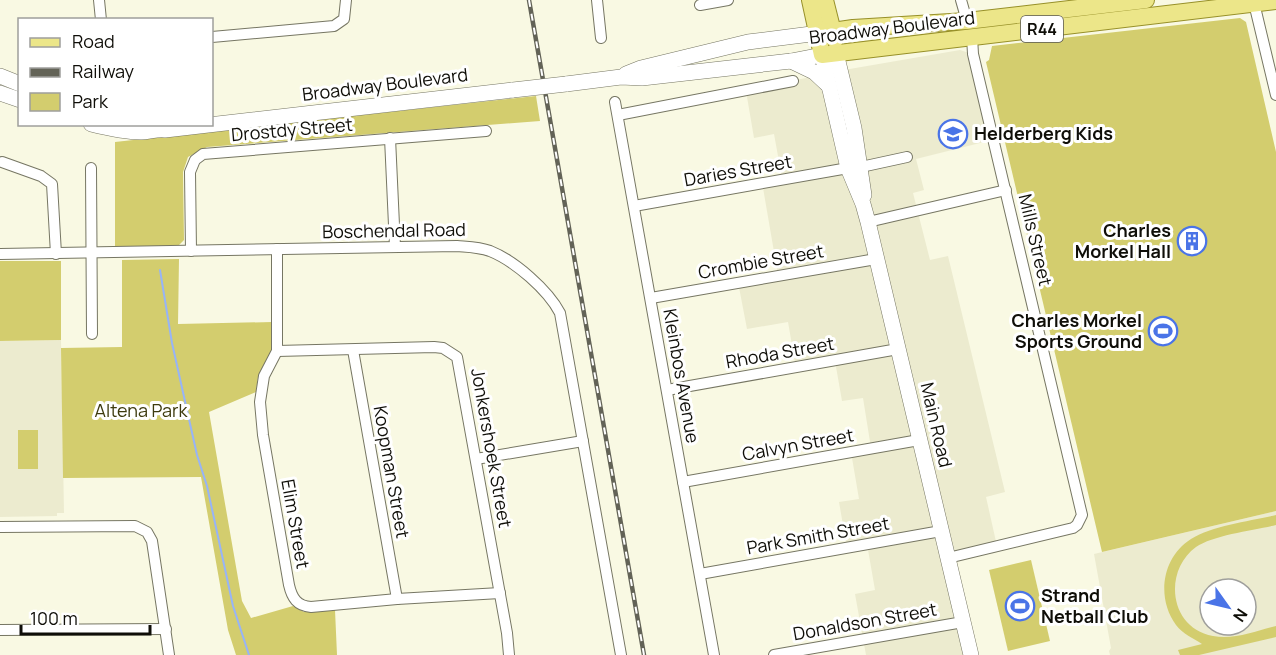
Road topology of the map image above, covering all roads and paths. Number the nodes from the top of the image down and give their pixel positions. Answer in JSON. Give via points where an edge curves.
{"nodes":[{"id":1,"x":99,"y":0,"type":"edge"},
{"id":2,"x":346,"y":0,"type":"edge"},
{"id":3,"x":597,"y":0,"type":"edge"},
{"id":4,"x":728,"y":0,"type":"edge"},
{"id":5,"x":810,"y":0,"type":"edge"},
{"id":6,"x":825,"y":0,"type":"edge"},
{"id":7,"x":961,"y":0,"type":"edge"},
{"id":8,"x":1146,"y":0,"type":"edge"},
{"id":9,"x":1276,"y":1,"type":"edge"},
{"id":10,"x":1254,"y":3,"type":"junction"},
{"id":11,"x":700,"y":5,"type":"dead end"},
{"id":12,"x":1109,"y":8,"type":"edge"},
{"id":13,"x":101,"y":18,"type":"edge"},
{"id":14,"x":967,"y":21,"type":"junction"},
{"id":15,"x":826,"y":32,"type":"junction"},
{"id":16,"x":213,"y":37,"type":"edge"},
{"id":17,"x":601,"y":38,"type":"dead end"},
{"id":18,"x":972,"y":38,"type":"junction"},
{"id":19,"x":829,"y":54,"type":"junction"},
{"id":20,"x":790,"y":61,"type":"junction"},
{"id":21,"x":0,"y":76,"type":"edge"},
{"id":22,"x":621,"y":77,"type":"junction"},
{"id":23,"x":793,"y":81,"type":"dead end"},
{"id":24,"x":18,"y":83,"type":"edge"},
{"id":25,"x":829,"y":86,"type":"junction"},
{"id":26,"x":0,"y":93,"type":"edge"},
{"id":27,"x":1276,"y":96,"type":"edge"},
{"id":28,"x":18,"y":99,"type":"edge"},
{"id":29,"x":615,"y":102,"type":"dead end"},
{"id":30,"x":618,"y":115,"type":"junction"},
{"id":31,"x":213,"y":124,"type":"edge"},
{"id":32,"x":102,"y":126,"type":"edge"},
{"id":33,"x":200,"y":126,"type":"edge"},
{"id":34,"x":147,"y":127,"type":"edge"},
{"id":35,"x":486,"y":131,"type":"dead end"},
{"id":36,"x":390,"y":138,"type":"junction"},
{"id":37,"x":907,"y":157,"type":"dead end"},
{"id":38,"x":2,"y":162,"type":"dead end"},
{"id":39,"x":91,"y":168,"type":"dead end"},
{"id":40,"x":855,"y":168,"type":"junction"},
{"id":41,"x":1006,"y":190,"type":"junction"},
{"id":42,"x":634,"y":206,"type":"junction"},
{"id":43,"x":868,"y":222,"type":"junction"},
{"id":44,"x":395,"y":247,"type":"junction"},
{"id":45,"x":277,"y":249,"type":"junction"},
{"id":46,"x":191,"y":251,"type":"junction"},
{"id":47,"x":0,"y":254,"type":"edge"},
{"id":48,"x":56,"y":254,"type":"junction"},
{"id":49,"x":92,"y":254,"type":"junction"},
{"id":50,"x":876,"y":259,"type":"junction"},
{"id":51,"x":651,"y":298,"type":"junction"},
{"id":52,"x":92,"y":334,"type":"dead end"},
{"id":53,"x":898,"y":349,"type":"junction"},
{"id":54,"x":353,"y":350,"type":"junction"},
{"id":55,"x":277,"y":351,"type":"junction"},
{"id":56,"x":667,"y":390,"type":"junction"},
{"id":57,"x":920,"y":440,"type":"junction"},
{"id":58,"x":583,"y":441,"type":"junction"},
{"id":59,"x":476,"y":459,"type":"junction"},
{"id":60,"x":683,"y":482,"type":"junction"},
{"id":61,"x":0,"y":527,"type":"edge"},
{"id":62,"x":941,"y":531,"type":"junction"},
{"id":63,"x":948,"y":558,"type":"junction"},
{"id":64,"x":700,"y":574,"type":"junction"},
{"id":65,"x":500,"y":593,"type":"junction"},
{"id":66,"x":397,"y":599,"type":"junction"},
{"id":67,"x":963,"y":622,"type":"junction"},
{"id":68,"x":166,"y":629,"type":"junction"},
{"id":69,"x":0,"y":630,"type":"edge"},
{"id":70,"x":169,"y":655,"type":"edge"},
{"id":71,"x":509,"y":655,"type":"edge"},
{"id":72,"x":621,"y":655,"type":"edge"},
{"id":73,"x":714,"y":655,"type":"edge"},
{"id":74,"x":774,"y":655,"type":"edge"},
{"id":75,"x":971,"y":655,"type":"edge"}],
"edges":[{"from":1,"to":13,"type":"street"},
{"from":2,"to":16,"type":"street","via":[[344,18],[334,26]]},
{"from":3,"to":17,"type":"street"},
{"from":4,"to":11,"type":"street"},
{"from":5,"to":15,"type":"main road","name":"Main Road"},
{"from":6,"to":15,"type":"main road","name":"Main Road"},
{"from":7,"to":14,"type":"street"},
{"from":8,"to":12,"type":"main road","name":"Broadway Boulevard","number":"R44"},
{"from":9,"to":10,"type":"main road","name":"Broadway Boulevard","number":"R44"},
{"from":10,"to":12,"type":"main road","name":"Broadway Boulevard","number":"R44"},
{"from":10,"to":27,"type":"street"},
{"from":12,"to":14,"type":"main road","name":"Broadway Boulevard","number":"R44"},
{"from":12,"to":18,"type":"main road","name":"Broadway Boulevard","number":"R44"},
{"from":14,"to":15,"type":"main road","name":"Broadway Boulevard","number":"R44"},
{"from":15,"to":19,"type":"main road","name":"Main Road"},
{"from":15,"to":22,"type":"main road","name":"Broadway Boulevard","via":[[748,42],[641,68]]},
{"from":18,"to":19,"type":"main road","name":"Broadway Boulevard","number":"R44"},
{"from":18,"to":41,"type":"street","name":"Mills Street"},
{"from":19,"to":20,"type":"main road","name":"Broadway Boulevard"},
{"from":19,"to":25,"type":"main road","name":"Main Road"},
{"from":19,"to":40,"type":"main road","name":"Main Road"},
{"from":20,"to":22,"type":"main road","name":"Broadway Boulevard"},
{"from":20,"to":25,"type":"main road","via":[[819,75]]},
{"from":21,"to":24,"type":"main road"},
{"from":22,"to":31,"type":"main road","name":"Broadway Boulevard","bridge":true},
{"from":23,"to":30,"type":"street"},
{"from":25,"to":40,"type":"main road","name":"Main Road"},
{"from":26,"to":28,"type":"main road"},
{"from":29,"to":30,"type":"street","name":"Kleinbos Avenue"},
{"from":30,"to":42,"type":"street","name":"Kleinbos Avenue"},
{"from":32,"to":34,"type":"main road","name":"Broadway Boulevard","via":[[136,132]]},
{"from":33,"to":34,"type":"main road","name":"Broadway Boulevard","bridge":true,"via":[[165,130]]},
{"from":35,"to":36,"type":"street","name":"Drostdy Street"},
{"from":36,"to":44,"type":"street"},
{"from":36,"to":46,"type":"street","name":"Drostdy Street","via":[[198,156],[190,172]]},
{"from":37,"to":40,"type":"street","name":"Daries Street"},
{"from":38,"to":48,"type":"street","via":[[52,184]]},
{"from":39,"to":49,"type":"street"},
{"from":40,"to":42,"type":"street","name":"Daries Street"},
{"from":40,"to":43,"type":"main road","name":"Main Road"},
{"from":41,"to":43,"type":"street"},
{"from":41,"to":63,"type":"street","name":"Mills Street","via":[[1082,509],[1073,528]]},
{"from":42,"to":51,"type":"street","name":"Kleinbos Avenue"},
{"from":43,"to":50,"type":"main road","name":"Main Road"},
{"from":44,"to":45,"type":"street","name":"Boschendal Road"},
{"from":44,"to":58,"type":"street","name":"Boschendal Road","via":[[488,250],[520,269],[550,297],[563,324]]},
{"from":45,"to":46,"type":"street","name":"Boschendal Road"},
{"from":45,"to":55,"type":"street","name":"Elim Street"},
{"from":46,"to":49,"type":"street","name":"Boschendal Road"},
{"from":47,"to":48,"type":"street","name":"Boschendal Road"},
{"from":48,"to":49,"type":"street","name":"Boschendal Road"},
{"from":49,"to":52,"type":"street"},
{"from":50,"to":51,"type":"street","name":"Crombie Street"},
{"from":50,"to":53,"type":"main road","name":"Main Road"},
{"from":51,"to":56,"type":"street","name":"Kleinbos Avenue"},
{"from":53,"to":56,"type":"street","name":"Rhoda Street"},
{"from":53,"to":57,"type":"main road","name":"Main Road"},
{"from":54,"to":55,"type":"street","name":"Jonkershoek Street"},
{"from":54,"to":59,"type":"street","name":"Jonkershoek Street","via":[[434,347],[457,357]]},
{"from":54,"to":66,"type":"street","name":"Koopman Street"},
{"from":55,"to":66,"type":"street","name":"Elim Street","via":[[264,376],[260,402],[262,435],[291,592],[304,607]]},
{"from":56,"to":60,"type":"street","name":"Kleinbos Avenue"},
{"from":57,"to":60,"type":"street","name":"Calvyn Street"},
{"from":57,"to":62,"type":"main road","name":"Main Road"},
{"from":58,"to":59,"type":"street"},
{"from":58,"to":72,"type":"street","name":"Boschendal Road"},
{"from":59,"to":65,"type":"street","name":"Jonkershoek Street"},
{"from":60,"to":64,"type":"street","name":"Kleinbos Avenue"},
{"from":61,"to":68,"type":"street","via":[[143,529],[152,541]]},
{"from":62,"to":63,"type":"main road","name":"Main Road"},
{"from":62,"to":64,"type":"street","name":"Park Smith Street"},
{"from":63,"to":67,"type":"main road","name":"Main Road"},
{"from":64,"to":73,"type":"street","name":"Kleinbos Avenue"},
{"from":65,"to":66,"type":"street","name":"Elim Street"},
{"from":65,"to":71,"type":"street","name":"Jonkershoek Street"},
{"from":67,"to":74,"type":"street","name":"Donaldson Street"},
{"from":67,"to":75,"type":"main road","name":"Main Road"},
{"from":68,"to":69,"type":"street"},
{"from":68,"to":70,"type":"street"}]}
